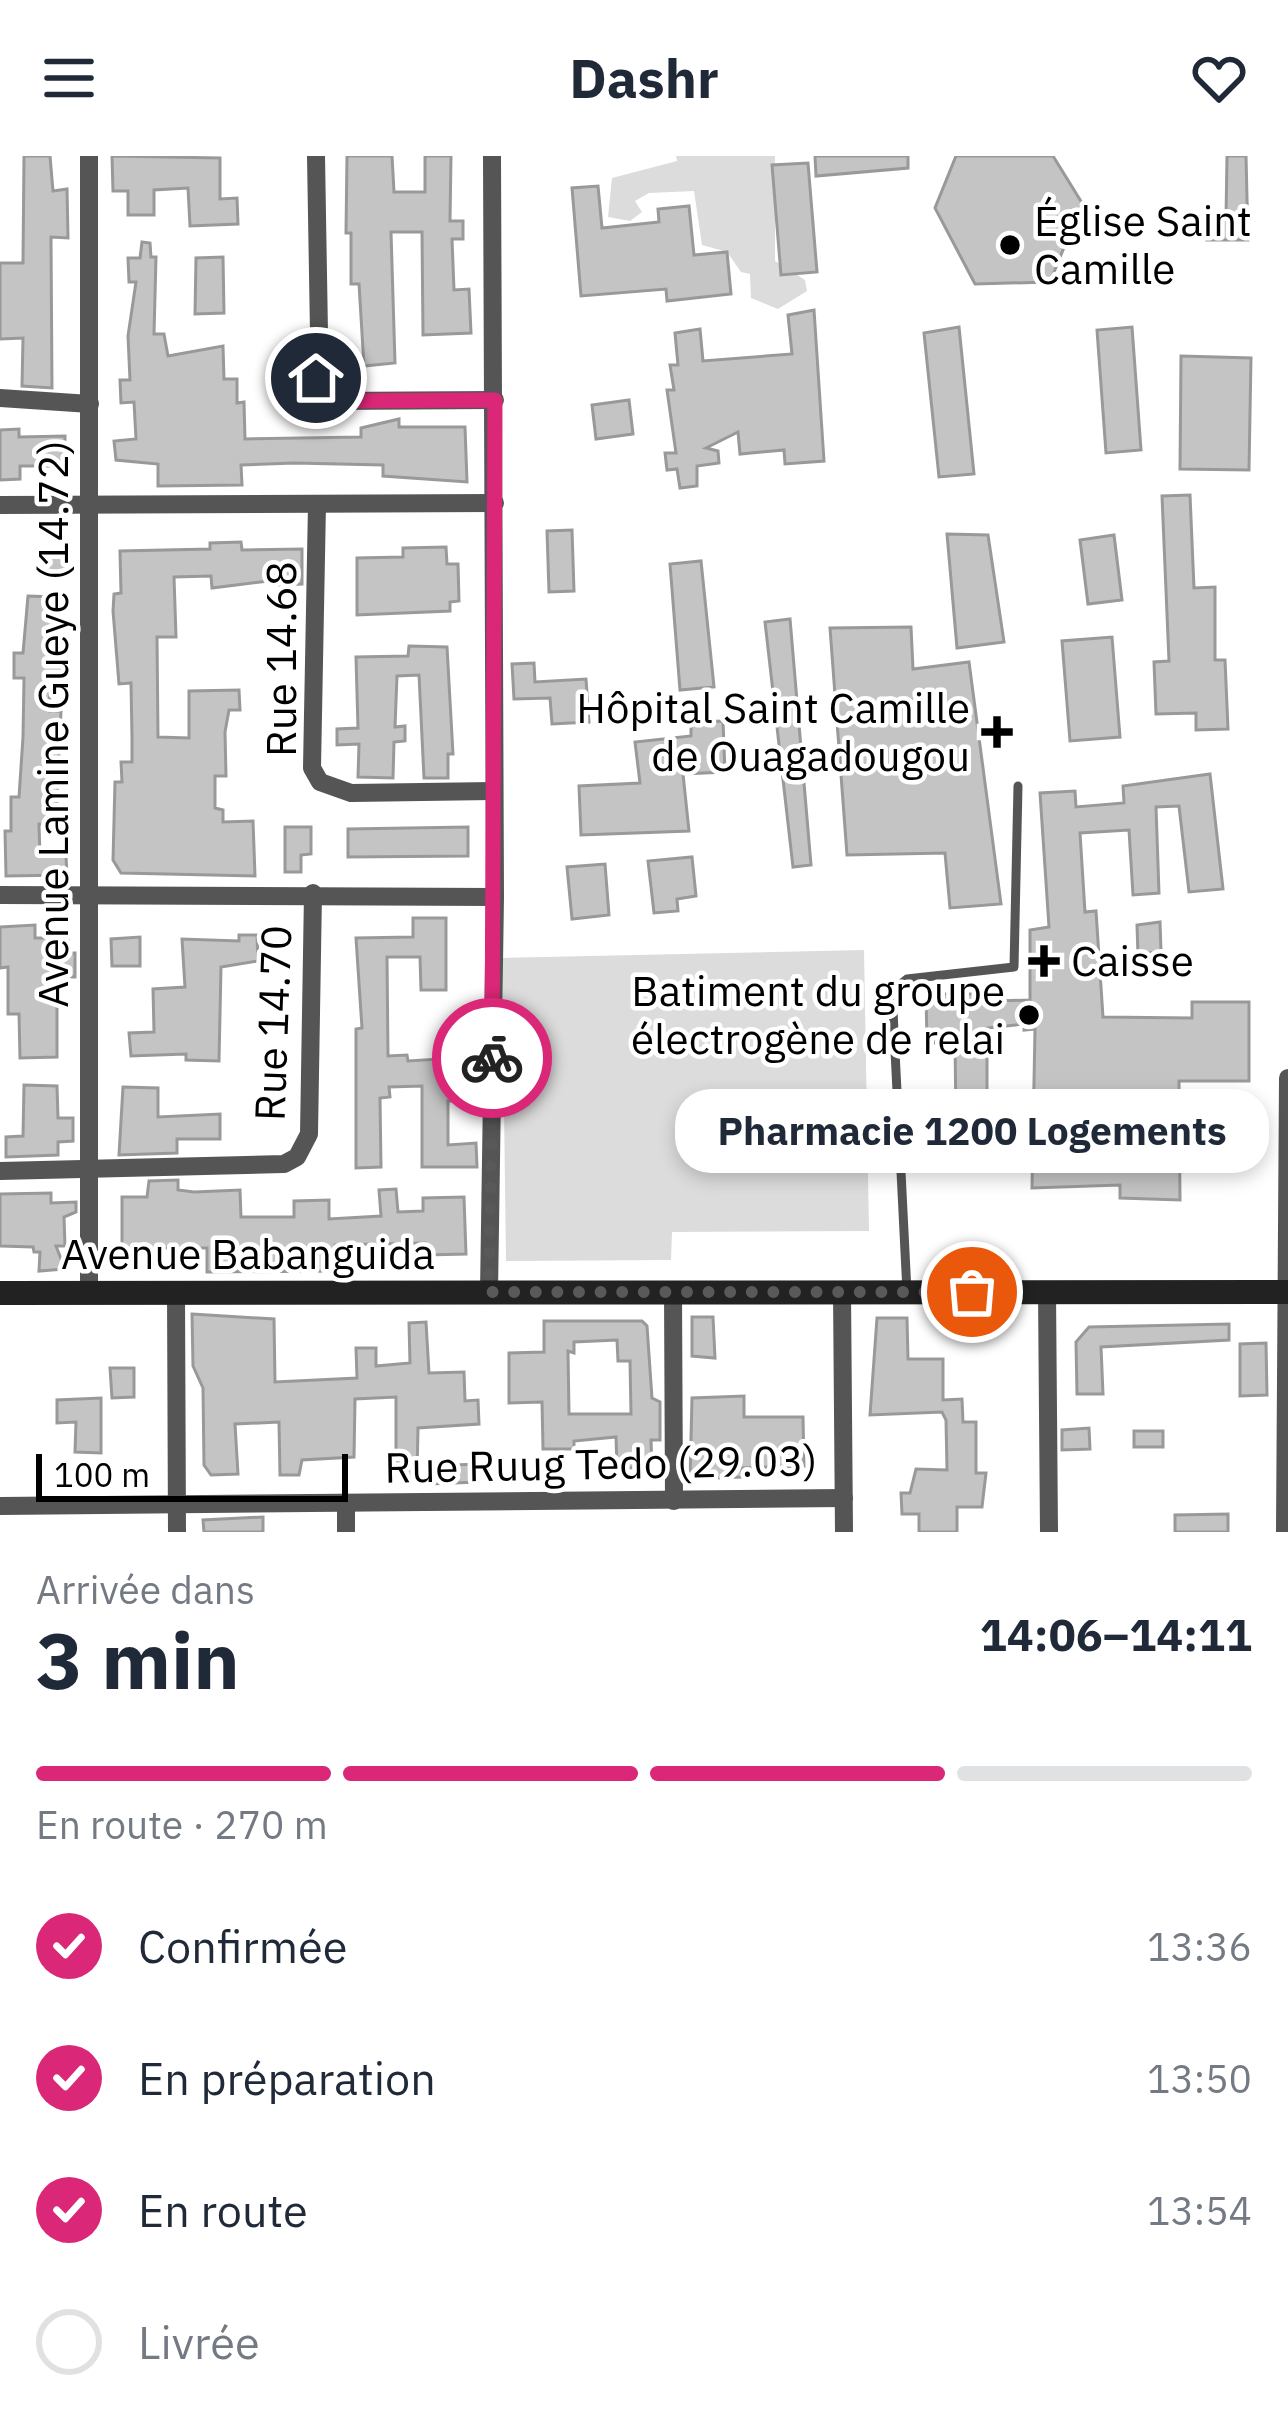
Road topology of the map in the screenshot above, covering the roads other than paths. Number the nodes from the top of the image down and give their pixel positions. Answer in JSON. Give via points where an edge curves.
{"nodes":[{"id":1,"x":89,"y":156,"type":"edge"},
{"id":2,"x":316,"y":156,"type":"edge"},
{"id":3,"x":492,"y":156,"type":"edge"},
{"id":4,"x":0,"y":398,"type":"edge"},
{"id":5,"x":495,"y":400,"type":"junction"},
{"id":6,"x":90,"y":404,"type":"junction"},
{"id":7,"x":495,"y":503,"type":"junction"},
{"id":8,"x":92,"y":504,"type":"junction"},
{"id":9,"x":317,"y":504,"type":"junction"},
{"id":10,"x":0,"y":506,"type":"edge"},
{"id":11,"x":1018,"y":785,"type":"dead end"},
{"id":12,"x":493,"y":791,"type":"junction"},
{"id":13,"x":313,"y":893,"type":"junction"},
{"id":14,"x":88,"y":894,"type":"junction"},
{"id":15,"x":0,"y":895,"type":"edge"},
{"id":16,"x":495,"y":897,"type":"junction"},
{"id":17,"x":1288,"y":1078,"type":"edge"},
{"id":18,"x":1288,"y":1088,"type":"edge"},
{"id":19,"x":0,"y":1171,"type":"edge"},
{"id":20,"x":87,"y":1172,"type":"junction"},
{"id":21,"x":489,"y":1292,"type":"junction"},
{"id":22,"x":673,"y":1292,"type":"junction"},
{"id":23,"x":842,"y":1292,"type":"junction"},
{"id":24,"x":907,"y":1292,"type":"junction"},
{"id":25,"x":1047,"y":1292,"type":"junction"},
{"id":26,"x":1285,"y":1292,"type":"edge"},
{"id":27,"x":0,"y":1293,"type":"edge"},
{"id":28,"x":89,"y":1293,"type":"junction"},
{"id":29,"x":176,"y":1293,"type":"junction"},
{"id":30,"x":844,"y":1498,"type":"junction"},
{"id":31,"x":674,"y":1502,"type":"junction"},
{"id":32,"x":346,"y":1503,"type":"junction"},
{"id":33,"x":0,"y":1506,"type":"edge"},
{"id":34,"x":177,"y":1506,"type":"junction"},
{"id":35,"x":177,"y":1532,"type":"edge"},
{"id":36,"x":346,"y":1532,"type":"edge"},
{"id":37,"x":844,"y":1532,"type":"edge"},
{"id":38,"x":1049,"y":1532,"type":"edge"},
{"id":39,"x":1285,"y":1532,"type":"edge"}],
"edges":[{"from":1,"to":6,"type":"street","name":"Avenue Lamine Gueye (14.72)"},
{"from":2,"to":5,"type":"street","via":[[320,392],[329,401]]},
{"from":3,"to":5,"type":"street"},
{"from":4,"to":6,"type":"street"},
{"from":5,"to":7,"type":"street"},
{"from":6,"to":8,"type":"street","name":"Avenue Lamine Gueye (14.72)"},
{"from":7,"to":9,"type":"street"},
{"from":7,"to":12,"type":"street"},
{"from":8,"to":9,"type":"street"},
{"from":8,"to":10,"type":"street"},
{"from":8,"to":14,"type":"street","name":"Avenue Lamine Gueye (14.72)"},
{"from":9,"to":12,"type":"street","name":"Rue 14.68","via":[[312,768],[320,782],[351,793]]},
{"from":11,"to":24,"type":"lane","via":[[1014,968],[907,979],[892,992]]},
{"from":12,"to":16,"type":"street"},
{"from":13,"to":14,"type":"street"},
{"from":13,"to":16,"type":"street"},
{"from":13,"to":20,"type":"street","name":"Rue 14.70","via":[[309,1134],[297,1157],[284,1164]]},
{"from":14,"to":15,"type":"street"},
{"from":14,"to":20,"type":"street","name":"Avenue Lamine Gueye (14.72)"},
{"from":16,"to":21,"type":"street"},
{"from":17,"to":18,"type":"street"},
{"from":18,"to":26,"type":"street"},
{"from":19,"to":20,"type":"street"},
{"from":20,"to":28,"type":"street","name":"Avenue Lamine Gueye (14.72)"},
{"from":21,"to":22,"type":"street","name":"Avenue Babanguida"},
{"from":21,"to":29,"type":"street","name":"Avenue Babanguida"},
{"from":22,"to":23,"type":"street","name":"Avenue Babanguida"},
{"from":22,"to":31,"type":"street"},
{"from":23,"to":24,"type":"street","name":"Avenue Babanguida"},
{"from":23,"to":30,"type":"street"},
{"from":24,"to":25,"type":"street","name":"Avenue Babanguida"},
{"from":25,"to":26,"type":"street","name":"Avenue Babanguida"},
{"from":25,"to":38,"type":"street"},
{"from":26,"to":39,"type":"street"},
{"from":27,"to":28,"type":"street","name":"Avenue Babanguida"},
{"from":28,"to":29,"type":"street","name":"Avenue Babanguida"},
{"from":29,"to":34,"type":"street"},
{"from":30,"to":31,"type":"street","name":"Rue Ruug Tedo (29.03)"},
{"from":30,"to":37,"type":"street"},
{"from":31,"to":32,"type":"street","name":"Rue Ruug Tedo (29.03)"},
{"from":32,"to":34,"type":"street","name":"Rue Ruug Tedo (29.03)"},
{"from":32,"to":36,"type":"street"},
{"from":33,"to":34,"type":"street","name":"Rue Ruug Tedo (29.03)"},
{"from":34,"to":35,"type":"street"}]}
